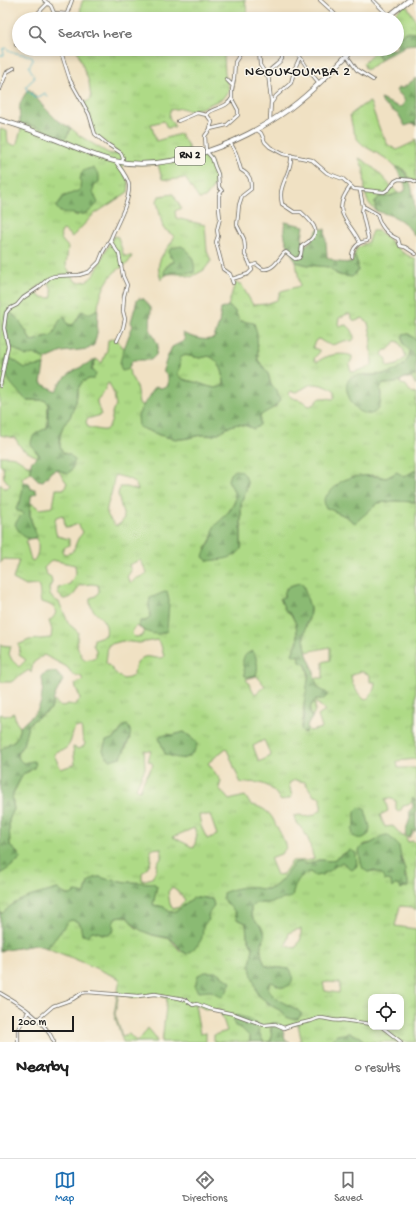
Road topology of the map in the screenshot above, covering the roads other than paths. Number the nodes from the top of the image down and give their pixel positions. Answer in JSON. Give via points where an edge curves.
{"nodes":[{"id":1,"x":44,"y":0,"type":"edge"},
{"id":2,"x":72,"y":0,"type":"edge"},
{"id":3,"x":320,"y":0,"type":"edge"},
{"id":4,"x":373,"y":0,"type":"edge"},
{"id":5,"x":409,"y":0,"type":"edge"},
{"id":6,"x":48,"y":3,"type":"junction"},
{"id":7,"x":39,"y":12,"type":"edge"},
{"id":8,"x":53,"y":12,"type":"edge"},
{"id":9,"x":67,"y":12,"type":"edge"},
{"id":10,"x":333,"y":12,"type":"edge"},
{"id":11,"x":386,"y":12,"type":"edge"},
{"id":12,"x":395,"y":12,"type":"edge"},
{"id":13,"x":62,"y":56,"type":"edge"},
{"id":14,"x":239,"y":56,"type":"edge"},
{"id":15,"x":259,"y":56,"type":"edge"},
{"id":16,"x":282,"y":56,"type":"edge"},
{"id":17,"x":347,"y":56,"type":"joint"},
{"id":18,"x":300,"y":57,"type":"joint"},
{"id":19,"x":14,"y":68,"type":"dead end"},
{"id":20,"x":268,"y":76,"type":"junction"},
{"id":21,"x":226,"y":79,"type":"dead end"},
{"id":22,"x":373,"y":80,"type":"dead end"},
{"id":23,"x":319,"y":83,"type":"junction"},
{"id":24,"x":232,"y":86,"type":"junction"},
{"id":25,"x":0,"y":89,"type":"edge"},
{"id":26,"x":232,"y":95,"type":"junction"},
{"id":27,"x":271,"y":103,"type":"junction"},
{"id":28,"x":208,"y":115,"type":"junction"},
{"id":29,"x":0,"y":120,"type":"edge"},
{"id":30,"x":178,"y":121,"type":"dead end"},
{"id":31,"x":270,"y":121,"type":"junction"},
{"id":32,"x":210,"y":129,"type":"junction"},
{"id":33,"x":256,"y":129,"type":"junction"},
{"id":34,"x":229,"y":142,"type":"junction"},
{"id":35,"x":206,"y":151,"type":"junction"},
{"id":36,"x":291,"y":155,"type":"junction"},
{"id":37,"x":115,"y":161,"type":"junction"},
{"id":38,"x":122,"y":162,"type":"junction"},
{"id":39,"x":416,"y":182,"type":"edge"},
{"id":40,"x":350,"y":187,"type":"junction"},
{"id":41,"x":360,"y":190,"type":"junction"},
{"id":42,"x":363,"y":206,"type":"junction"},
{"id":43,"x":111,"y":238,"type":"junction"},
{"id":44,"x":360,"y":243,"type":"junction"},
{"id":45,"x":416,"y":254,"type":"edge"},
{"id":46,"x":352,"y":257,"type":"dead end"},
{"id":47,"x":251,"y":266,"type":"junction"},
{"id":48,"x":117,"y":341,"type":"dead end"},
{"id":49,"x":0,"y":386,"type":"edge"},
{"id":50,"x":0,"y":993,"type":"edge"},
{"id":51,"x":28,"y":1012,"type":"junction"},
{"id":52,"x":38,"y":1019,"type":"junction"},
{"id":53,"x":368,"y":1024,"type":"edge"},
{"id":54,"x":386,"y":1030,"type":"edge"},
{"id":55,"x":18,"y":1042,"type":"edge"},
{"id":56,"x":54,"y":1042,"type":"edge"},
{"id":57,"x":401,"y":1042,"type":"edge"}],
"edges":[{"from":1,"to":6,"type":"street"},
{"from":2,"to":9,"type":"street"},
{"from":3,"to":10,"type":"street"},
{"from":4,"to":11,"type":"street"},
{"from":5,"to":12,"type":"main road"},
{"from":6,"to":7,"type":"street"},
{"from":6,"to":8,"type":"street"},
{"from":13,"to":38,"type":"street","via":[[70,80],[89,114],[95,134],[121,153],[124,158]]},
{"from":14,"to":24,"type":"street","via":[[235,62]]},
{"from":15,"to":20,"type":"street","via":[[260,65]]},
{"from":16,"to":20,"type":"street"},
{"from":17,"to":22,"type":"street","via":[[357,70]]},
{"from":17,"to":23,"type":"main road","number":"RN 2"},
{"from":18,"to":23,"type":"street"},
{"from":18,"to":27,"type":"street","via":[[291,83]]},
{"from":19,"to":25,"type":"street","via":[[7,72]]},
{"from":20,"to":27,"type":"street"},
{"from":21,"to":24,"type":"street"},
{"from":23,"to":31,"type":"main road","number":"RN 2"},
{"from":24,"to":26,"type":"street"},
{"from":26,"to":28,"type":"street","via":[[229,102],[210,111]]},
{"from":26,"to":32,"type":"street","via":[[238,115],[228,125]]},
{"from":27,"to":31,"type":"street"},
{"from":28,"to":30,"type":"street","via":[[197,113]]},
{"from":28,"to":32,"type":"street","via":[[212,122]]},
{"from":29,"to":37,"type":"main road","number":"RN 2"},
{"from":31,"to":33,"type":"main road","number":"RN 2"},
{"from":32,"to":35,"type":"street","via":[[205,136]]},
{"from":33,"to":34,"type":"main road","number":"RN 2"},
{"from":33,"to":36,"type":"street","via":[[268,145],[283,154]]},
{"from":34,"to":35,"type":"main road","number":"RN 2"},
{"from":34,"to":47,"type":"street","via":[[236,153],[241,170],[248,174],[251,181],[251,190],[242,196],[239,205],[237,225],[244,239],[245,255]]},
{"from":35,"to":38,"type":"main road","number":"RN 2","via":[[157,162]]},
{"from":35,"to":47,"type":"street","via":[[212,158],[222,191],[219,195],[220,218],[216,242],[223,269],[230,274],[233,281],[251,273]]},
{"from":36,"to":40,"type":"street","via":[[312,160],[327,173],[343,179]]},
{"from":36,"to":47,"type":"street","via":[[291,163],[282,187],[282,204],[294,212],[301,212],[316,227],[315,232],[302,246],[299,258],[295,259],[286,252],[277,263],[267,269],[262,269],[256,264]]},
{"from":37,"to":38,"type":"main road","number":"RN 2"},
{"from":37,"to":43,"type":"street","via":[[125,177],[128,188],[123,211]]},
{"from":39,"to":41,"type":"street","via":[[401,178],[384,192]]},
{"from":40,"to":41,"type":"street"},
{"from":40,"to":44,"type":"street","via":[[342,201],[342,214]]},
{"from":41,"to":42,"type":"street"},
{"from":42,"to":44,"type":"street","via":[[368,238],[367,241]]},
{"from":42,"to":45,"type":"street","via":[[377,214],[378,222],[387,233],[398,239],[400,246]]},
{"from":43,"to":48,"type":"street","via":[[121,261],[127,285],[123,311],[125,319]]},
{"from":43,"to":49,"type":"street","via":[[99,262],[89,272],[49,278],[9,309],[4,328],[8,346]]},
{"from":44,"to":46,"type":"street","via":[[352,251]]},
{"from":50,"to":51,"type":"street"},
{"from":51,"to":52,"type":"street"},
{"from":51,"to":55,"type":"street","via":[[18,1029]]},
{"from":52,"to":53,"type":"street","via":[[53,1006],[87,992],[173,996],[193,1005],[284,1028],[320,1018]]},
{"from":52,"to":56,"type":"street"},
{"from":54,"to":57,"type":"street"}]}
